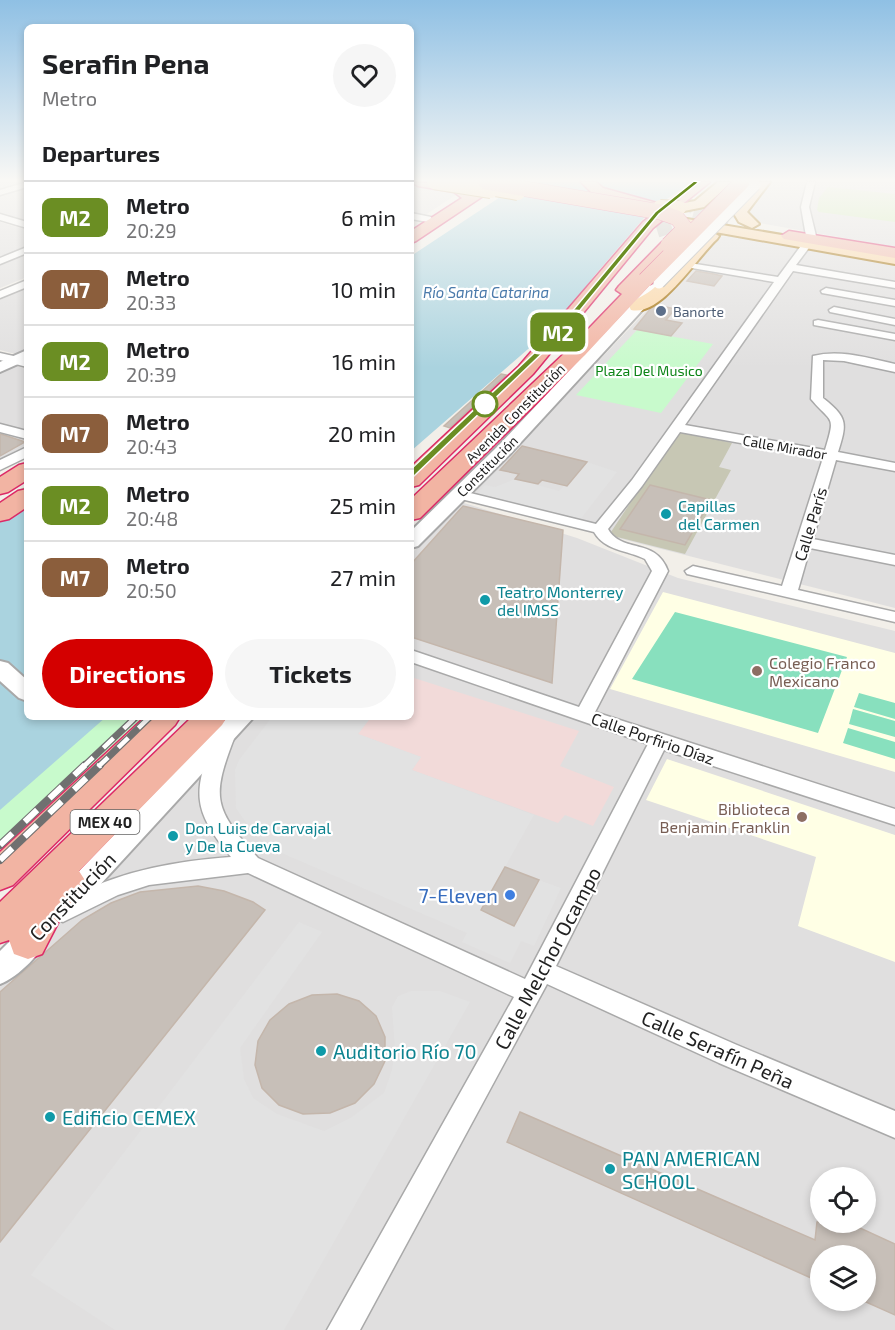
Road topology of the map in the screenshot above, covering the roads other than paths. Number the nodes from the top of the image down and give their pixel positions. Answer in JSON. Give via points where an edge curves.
{"nodes":[{"id":1,"x":634,"y":244,"type":"tunnel mouth"},
{"id":2,"x":639,"y":244,"type":"edge"},
{"id":3,"x":669,"y":244,"type":"tunnel mouth"},
{"id":4,"x":690,"y":244,"type":"edge"},
{"id":5,"x":705,"y":244,"type":"edge"},
{"id":6,"x":806,"y":244,"type":"edge"},
{"id":7,"x":819,"y":244,"type":"edge"},
{"id":8,"x":827,"y":244,"type":"edge"},
{"id":9,"x":838,"y":244,"type":"edge"},
{"id":10,"x":842,"y":244,"type":"edge"},
{"id":11,"x":0,"y":249,"type":"edge"},
{"id":12,"x":24,"y":251,"type":"edge"},
{"id":13,"x":895,"y":252,"type":"edge"},
{"id":14,"x":16,"y":254,"type":"junction"},
{"id":15,"x":877,"y":255,"type":"junction"},
{"id":16,"x":654,"y":259,"type":"junction"},
{"id":17,"x":895,"y":259,"type":"edge"},
{"id":18,"x":0,"y":261,"type":"edge"},
{"id":19,"x":686,"y":264,"type":"junction"},
{"id":20,"x":789,"y":267,"type":"junction"},
{"id":21,"x":779,"y":280,"type":"junction"},
{"id":22,"x":652,"y":282,"type":"junction"},
{"id":23,"x":24,"y":284,"type":"edge"},
{"id":24,"x":895,"y":285,"type":"edge"},
{"id":25,"x":599,"y":286,"type":"junction"},
{"id":26,"x":15,"y":289,"type":"junction"},
{"id":27,"x":24,"y":290,"type":"edge"},
{"id":28,"x":825,"y":291,"type":"dead end"},
{"id":29,"x":0,"y":295,"type":"edge"},
{"id":30,"x":895,"y":303,"type":"edge"},
{"id":31,"x":637,"y":306,"type":"junction"},
{"id":32,"x":614,"y":310,"type":"junction"},
{"id":33,"x":834,"y":310,"type":"dead end"},
{"id":34,"x":895,"y":322,"type":"edge"},
{"id":35,"x":818,"y":323,"type":"dead end"},
{"id":36,"x":895,"y":337,"type":"edge"},
{"id":37,"x":0,"y":356,"type":"edge"},
{"id":38,"x":23,"y":359,"type":"edge"},
{"id":39,"x":588,"y":360,"type":"junction"},
{"id":40,"x":0,"y":368,"type":"edge"},
{"id":41,"x":895,"y":368,"type":"edge"},
{"id":42,"x":526,"y":370,"type":"junction"},
{"id":43,"x":676,"y":427,"type":"junction"},
{"id":44,"x":0,"y":428,"type":"edge"},
{"id":45,"x":24,"y":434,"type":"edge"},
{"id":46,"x":24,"y":453,"type":"edge"},
{"id":47,"x":831,"y":456,"type":"junction"},
{"id":48,"x":24,"y":462,"type":"edge"},
{"id":49,"x":0,"y":466,"type":"edge"},
{"id":50,"x":895,"y":467,"type":"edge"},
{"id":51,"x":24,"y":472,"type":"edge"},
{"id":52,"x":0,"y":477,"type":"edge"},
{"id":53,"x":414,"y":477,"type":"edge"},
{"id":54,"x":24,"y":482,"type":"edge"},
{"id":55,"x":0,"y":487,"type":"edge"},
{"id":56,"x":458,"y":494,"type":"junction"},
{"id":57,"x":0,"y":497,"type":"edge"},
{"id":58,"x":24,"y":498,"type":"edge"},
{"id":59,"x":414,"y":510,"type":"edge"},
{"id":60,"x":414,"y":511,"type":"edge"},
{"id":61,"x":0,"y":514,"type":"edge"},
{"id":62,"x":600,"y":529,"type":"junction"},
{"id":63,"x":414,"y":539,"type":"edge"},
{"id":64,"x":805,"y":542,"type":"junction"},
{"id":65,"x":895,"y":560,"type":"edge"},
{"id":66,"x":693,"y":571,"type":"dead end"},
{"id":67,"x":789,"y":592,"type":"junction"},
{"id":68,"x":895,"y":617,"type":"edge"},
{"id":69,"x":414,"y":657,"type":"edge"},
{"id":70,"x":0,"y":668,"type":"edge"},
{"id":71,"x":24,"y":690,"type":"edge"},
{"id":72,"x":584,"y":714,"type":"junction"},
{"id":73,"x":161,"y":720,"type":"edge"},
{"id":74,"x":218,"y":725,"type":"edge"},
{"id":75,"x":659,"y":741,"type":"junction"},
{"id":76,"x":895,"y":817,"type":"edge"},
{"id":77,"x":250,"y":864,"type":"junction"},
{"id":78,"x":0,"y":875,"type":"edge"},
{"id":79,"x":53,"y":917,"type":"junction"},
{"id":80,"x":14,"y":934,"type":"edge"},
{"id":81,"x":0,"y":971,"type":"edge"},
{"id":82,"x":536,"y":981,"type":"junction"},
{"id":83,"x":895,"y":1125,"type":"edge"},
{"id":84,"x":343,"y":1330,"type":"edge"}],
"edges":[{"from":1,"to":25,"type":"highway","name":"Avenida Constitución"},
{"from":2,"to":25,"type":"highway","via":[[617,276]]},
{"from":3,"to":16,"type":"highway","bridge":true},
{"from":4,"to":22,"type":"highway","name":"Avenida Constitución","bridge":true},
{"from":5,"to":19,"type":"main road"},
{"from":6,"to":20,"type":"street"},
{"from":7,"to":15,"type":"main road"},
{"from":8,"to":15,"type":"main road"},
{"from":9,"to":13,"type":"main road"},
{"from":10,"to":13,"type":"highway"},
{"from":11,"to":14,"type":"street"},
{"from":12,"to":14,"type":"street"},
{"from":14,"to":18,"type":"street"},
{"from":15,"to":17,"type":"main road"},
{"from":16,"to":32,"type":"highway","via":[[618,298]]},
{"from":16,"to":42,"type":"highway"},
{"from":19,"to":21,"type":"street"},
{"from":19,"to":31,"type":"main road","via":[[648,301]]},
{"from":20,"to":21,"type":"street"},
{"from":20,"to":24,"type":"street"},
{"from":21,"to":43,"type":"street"},
{"from":22,"to":31,"type":"street","name":"Constitución"},
{"from":22,"to":32,"type":"highway","name":"Avenida Constitución"},
{"from":23,"to":26,"type":"street"},
{"from":25,"to":42,"type":"highway","name":"Avenida Constitución"},
{"from":26,"to":27,"type":"street"},
{"from":26,"to":29,"type":"street"},
{"from":28,"to":30,"type":"street"},
{"from":31,"to":39,"type":"street","name":"Constitución"},
{"from":32,"to":59,"type":"highway","name":"Avenida Constitución"},
{"from":33,"to":34,"type":"street"},
{"from":35,"to":36,"type":"street"},
{"from":37,"to":38,"type":"street"},
{"from":38,"to":40,"type":"street"},
{"from":39,"to":56,"type":"street","name":"Constitución"},
{"from":39,"to":60,"type":"highway","via":[[574,368],[455,482]]},
{"from":41,"to":47,"type":"street","name":"Calle París","via":[[833,357],[817,358],[817,399],[840,422]]},
{"from":42,"to":53,"type":"highway","name":"Avenida Constitución"},
{"from":43,"to":47,"type":"street","name":"Calle Mirador"},
{"from":43,"to":62,"type":"street"},
{"from":44,"to":45,"type":"street"},
{"from":46,"to":49,"type":"street"},
{"from":47,"to":50,"type":"street","name":"Calle Mirador"},
{"from":47,"to":64,"type":"street","name":"Calle París"},
{"from":48,"to":52,"type":"highway"},
{"from":51,"to":55,"type":"highway"},
{"from":54,"to":57,"type":"highway"},
{"from":56,"to":62,"type":"street"},
{"from":56,"to":63,"type":"street","name":"Constitución"},
{"from":58,"to":61,"type":"highway"},
{"from":62,"to":72,"type":"street","via":[[612,543],[653,558],[660,571]]},
{"from":64,"to":65,"type":"street"},
{"from":64,"to":67,"type":"street","name":"Calle París"},
{"from":66,"to":67,"type":"street"},
{"from":67,"to":68,"type":"street"},
{"from":69,"to":72,"type":"street","name":"Calle Porfirio Díaz"},
{"from":70,"to":71,"type":"street"},
{"from":72,"to":75,"type":"street","name":"Calle Porfirio Díaz"},
{"from":73,"to":78,"type":"highway","number":"MEX 40"},
{"from":74,"to":77,"type":"street","name":"Calle Serafín Peña","via":[[210,801],[216,822]]},
{"from":74,"to":79,"type":"street","name":"Constitución"},
{"from":74,"to":80,"type":"highway","via":[[161,777],[47,906]]},
{"from":75,"to":76,"type":"street","name":"Calle Porfirio Díaz"},
{"from":75,"to":82,"type":"street","name":"Calle Melchor Ocampo"},
{"from":77,"to":79,"type":"street","via":[[151,876],[118,886]]},
{"from":77,"to":82,"type":"street","name":"Calle Serafín Peña"},
{"from":79,"to":80,"type":"street","name":"Constitución"},
{"from":80,"to":81,"type":"street","name":"Constitución"},
{"from":82,"to":83,"type":"street","name":"Calle Serafín Peña","via":[[717,1049]]},
{"from":82,"to":84,"type":"street","name":"Calle Melchor Ocampo"}]}
